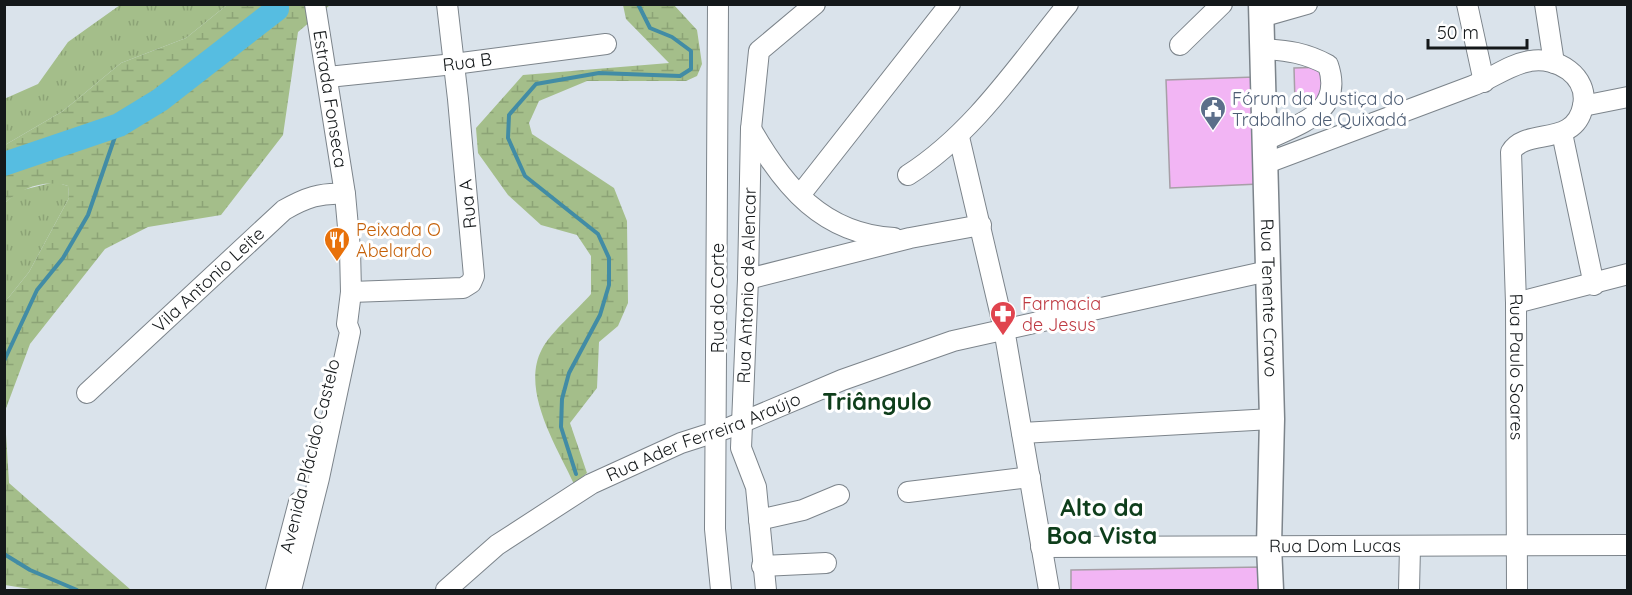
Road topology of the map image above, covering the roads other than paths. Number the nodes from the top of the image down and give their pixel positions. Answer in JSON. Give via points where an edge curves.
{"nodes":[{"id":1,"x":315,"y":4,"type":"edge"},
{"id":2,"x":447,"y":4,"type":"edge"},
{"id":3,"x":718,"y":4,"type":"edge"},
{"id":4,"x":815,"y":4,"type":"edge"},
{"id":5,"x":950,"y":4,"type":"edge"},
{"id":6,"x":1068,"y":4,"type":"edge"},
{"id":7,"x":1222,"y":4,"type":"edge"},
{"id":8,"x":1307,"y":4,"type":"edge"},
{"id":9,"x":1467,"y":4,"type":"edge"},
{"id":10,"x":1545,"y":4,"type":"edge"},
{"id":11,"x":1261,"y":11,"type":"edge"},
{"id":12,"x":606,"y":44,"type":"dead end"},
{"id":13,"x":1180,"y":45,"type":"dead end"},
{"id":14,"x":1262,"y":49,"type":"junction"},
{"id":15,"x":1554,"y":63,"type":"junction"},
{"id":16,"x":454,"y":64,"type":"junction"},
{"id":17,"x":328,"y":77,"type":"junction"},
{"id":18,"x":1484,"y":82,"type":"junction"},
{"id":19,"x":1628,"y":97,"type":"edge"},
{"id":20,"x":1583,"y":106,"type":"junction"},
{"id":21,"x":751,"y":129,"type":"junction"},
{"id":22,"x":1562,"y":133,"type":"junction"},
{"id":23,"x":958,"y":137,"type":"junction"},
{"id":24,"x":1266,"y":152,"type":"junction"},
{"id":25,"x":908,"y":175,"type":"dead end"},
{"id":26,"x":345,"y":194,"type":"junction"},
{"id":27,"x":800,"y":195,"type":"junction"},
{"id":28,"x":981,"y":225,"type":"junction"},
{"id":29,"x":910,"y":238,"type":"junction"},
{"id":30,"x":1268,"y":271,"type":"junction"},
{"id":31,"x":1628,"y":274,"type":"edge"},
{"id":32,"x":748,"y":279,"type":"junction"},
{"id":33,"x":1594,"y":285,"type":"junction"},
{"id":34,"x":351,"y":292,"type":"junction"},
{"id":35,"x":1516,"y":303,"type":"junction"},
{"id":36,"x":1004,"y":329,"type":"junction"},
{"id":37,"x":87,"y":393,"type":"dead end"},
{"id":38,"x":1272,"y":419,"type":"junction"},
{"id":39,"x":742,"y":422,"type":"junction"},
{"id":40,"x":717,"y":431,"type":"junction"},
{"id":41,"x":1022,"y":433,"type":"junction"},
{"id":42,"x":1030,"y":477,"type":"junction"},
{"id":43,"x":908,"y":492,"type":"dead end"},
{"id":44,"x":839,"y":495,"type":"dead end"},
{"id":45,"x":759,"y":520,"type":"junction"},
{"id":46,"x":301,"y":523,"type":"junction"},
{"id":47,"x":1628,"y":545,"type":"edge"},
{"id":48,"x":1269,"y":546,"type":"junction"},
{"id":49,"x":1041,"y":547,"type":"junction"},
{"id":50,"x":1410,"y":547,"type":"junction"},
{"id":51,"x":1516,"y":547,"type":"junction"},
{"id":52,"x":826,"y":563,"type":"dead end"},
{"id":53,"x":762,"y":566,"type":"junction"},
{"id":54,"x":276,"y":591,"type":"edge"},
{"id":55,"x":291,"y":591,"type":"edge"},
{"id":56,"x":446,"y":591,"type":"edge"},
{"id":57,"x":721,"y":591,"type":"edge"},
{"id":58,"x":766,"y":591,"type":"edge"},
{"id":59,"x":1048,"y":591,"type":"edge"},
{"id":60,"x":1271,"y":591,"type":"edge"},
{"id":61,"x":1410,"y":591,"type":"edge"},
{"id":62,"x":1517,"y":591,"type":"edge"}],
"edges":[{"from":1,"to":17,"type":"street","name":"Estrada Fonseca"},
{"from":2,"to":16,"type":"street","name":"Rua A"},
{"from":3,"to":40,"type":"street","name":"Rua do Corte"},
{"from":4,"to":21,"type":"street","name":"Rua Antonio de Alencar","via":[[759,51]]},
{"from":5,"to":27,"type":"street"},
{"from":6,"to":23,"type":"street"},
{"from":7,"to":13,"type":"street"},
{"from":8,"to":11,"type":"street"},
{"from":9,"to":18,"type":"street"},
{"from":10,"to":15,"type":"street"},
{"from":11,"to":14,"type":"main road","name":"Rua Tenente Cravo"},
{"from":12,"to":16,"type":"street","name":"Rua B"},
{"from":14,"to":24,"type":"main road","name":"Rua Tenente Cravo"},
{"from":14,"to":24,"type":"street","via":[[1291,50],[1316,58],[1328,65],[1333,85],[1331,99],[1321,110]]},
{"from":15,"to":18,"type":"street","via":[[1529,61]]},
{"from":15,"to":20,"type":"street","via":[[1578,79]]},
{"from":16,"to":17,"type":"street","name":"Rua B"},
{"from":16,"to":34,"type":"street","name":"Rua A","via":[[474,263],[471,283],[451,289]]},
{"from":17,"to":26,"type":"street","name":"Estrada Fonseca"},
{"from":18,"to":24,"type":"street"},
{"from":19,"to":20,"type":"street"},
{"from":20,"to":22,"type":"street","via":[[1576,122]]},
{"from":21,"to":27,"type":"street","via":[[777,172]]},
{"from":21,"to":32,"type":"street","name":"Rua Antonio de Alencar"},
{"from":22,"to":33,"type":"street"},
{"from":22,"to":35,"type":"street","name":"Rua Paulo Soares","via":[[1511,152]]},
{"from":23,"to":25,"type":"street"},
{"from":23,"to":28,"type":"street"},
{"from":24,"to":30,"type":"main road","name":"Rua Tenente Cravo"},
{"from":26,"to":34,"type":"street","name":"Avenida Plácido Castelo"},
{"from":26,"to":37,"type":"street","name":"Vila Antonio Leite","via":[[324,193],[284,210]]},
{"from":27,"to":29,"type":"street","via":[[843,228],[881,237]]},
{"from":28,"to":29,"type":"street"},
{"from":28,"to":36,"type":"street"},
{"from":29,"to":32,"type":"street"},
{"from":30,"to":36,"type":"street","name":"Rua Ader Ferreira Araújo"},
{"from":30,"to":38,"type":"main road","name":"Rua Tenente Cravo"},
{"from":31,"to":33,"type":"street"},
{"from":32,"to":39,"type":"street","name":"Rua Antonio de Alencar"},
{"from":33,"to":35,"type":"street"},
{"from":34,"to":46,"type":"street","name":"Avenida Plácido Castelo"},
{"from":35,"to":51,"type":"street","name":"Rua Paulo Soares"},
{"from":36,"to":39,"type":"street","name":"Rua Ader Ferreira Araújo","via":[[894,361]]},
{"from":36,"to":41,"type":"street"},
{"from":38,"to":41,"type":"street"},
{"from":38,"to":48,"type":"main road","name":"Rua Tenente Cravo"},
{"from":39,"to":40,"type":"street","name":"Rua Ader Ferreira Araújo"},
{"from":39,"to":45,"type":"street","name":"Rua Antonio de Alencar","via":[[741,448],[756,487]]},
{"from":40,"to":56,"type":"street","name":"Rua Ader Ferreira Araújo","via":[[591,484],[497,545]]},
{"from":40,"to":57,"type":"street","name":"Rua do Corte","via":[[715,529]]},
{"from":41,"to":42,"type":"street"},
{"from":42,"to":43,"type":"street"},
{"from":42,"to":49,"type":"street"},
{"from":44,"to":45,"type":"street","via":[[803,510]]},
{"from":45,"to":53,"type":"street","name":"Rua Antonio de Alencar"},
{"from":46,"to":54,"type":"street","name":"Avenida Plácido Castelo"},
{"from":46,"to":55,"type":"street","name":"Avenida Plácido Castelo"},
{"from":47,"to":51,"type":"street","name":"Rua Dom Lucas"},
{"from":48,"to":49,"type":"street","name":"Rua Dom Lucas"},
{"from":48,"to":50,"type":"street","name":"Rua Dom Lucas"},
{"from":48,"to":60,"type":"main road","name":"Rua Tenente Cravo"},
{"from":49,"to":59,"type":"street"},
{"from":50,"to":51,"type":"street","name":"Rua Dom Lucas"},
{"from":50,"to":61,"type":"street"},
{"from":51,"to":62,"type":"street","name":"Rua Paulo Soares"},
{"from":52,"to":53,"type":"street"},
{"from":53,"to":58,"type":"street","name":"Rua Antonio de Alencar"}]}
